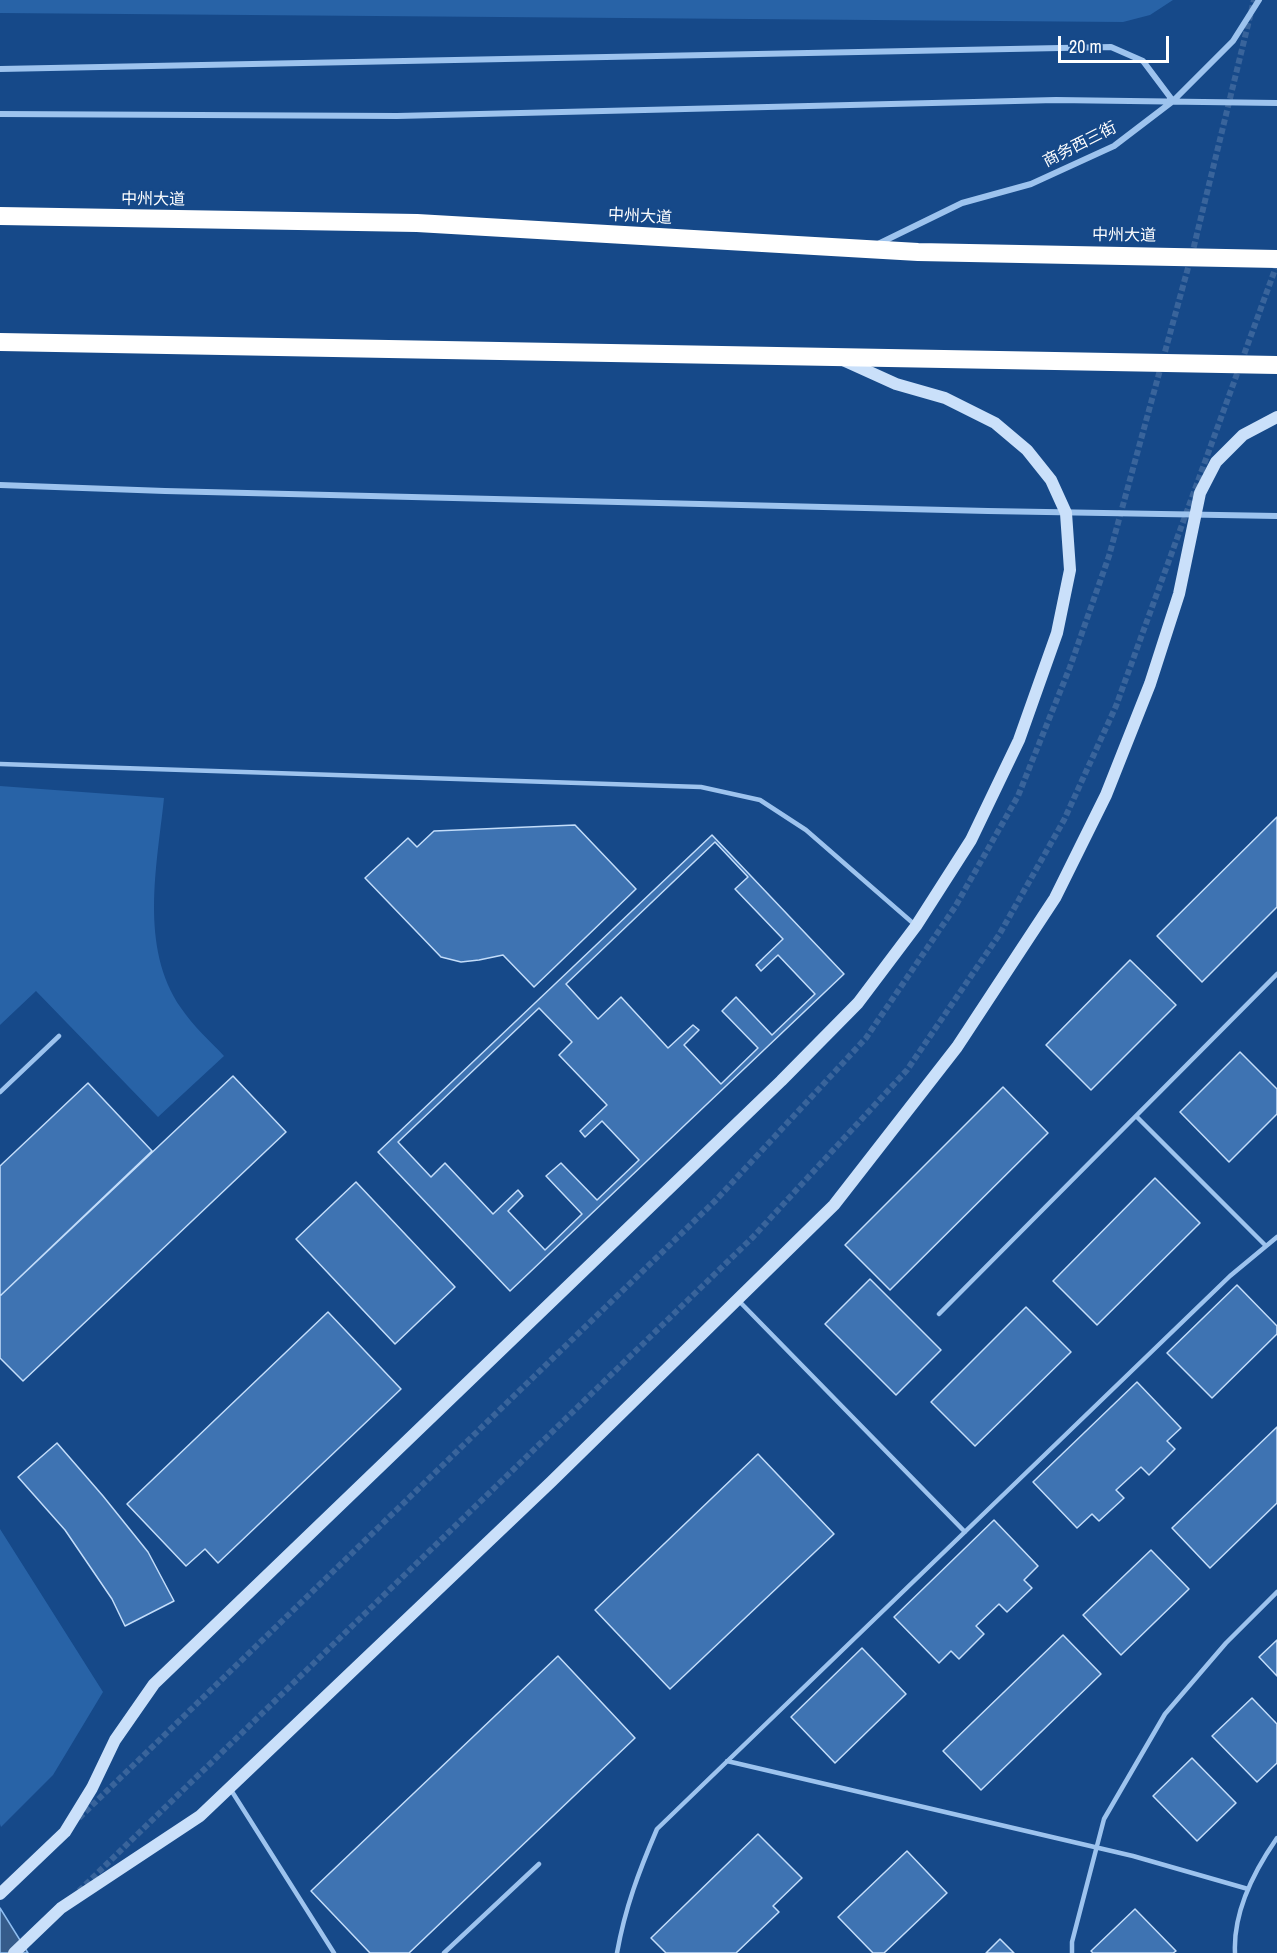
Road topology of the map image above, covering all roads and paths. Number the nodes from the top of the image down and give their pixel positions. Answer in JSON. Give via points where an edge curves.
{"nodes":[{"id":1,"x":1259,"y":0,"type":"edge"},
{"id":2,"x":0,"y":69,"type":"edge"},
{"id":3,"x":1173,"y":101,"type":"junction"},
{"id":4,"x":1277,"y":103,"type":"edge"},
{"id":5,"x":0,"y":114,"type":"edge"},
{"id":6,"x":0,"y":216,"type":"edge"},
{"id":7,"x":868,"y":249,"type":"junction"},
{"id":8,"x":1277,"y":259,"type":"edge"},
{"id":9,"x":0,"y":342,"type":"edge"},
{"id":10,"x":837,"y":357,"type":"junction"},
{"id":11,"x":1277,"y":365,"type":"edge"},
{"id":12,"x":1277,"y":417,"type":"edge"},
{"id":13,"x":0,"y":485,"type":"edge"},
{"id":14,"x":1066,"y":513,"type":"junction"},
{"id":15,"x":1195,"y":515,"type":"junction"},
{"id":16,"x":1277,"y":516,"type":"edge"},
{"id":17,"x":0,"y":764,"type":"edge"},
{"id":18,"x":916,"y":926,"type":"junction"},
{"id":19,"x":1277,"y":974,"type":"edge"},
{"id":20,"x":59,"y":1036,"type":"dead end"},
{"id":21,"x":0,"y":1092,"type":"edge"},
{"id":22,"x":1136,"y":1116,"type":"junction"},
{"id":23,"x":1277,"y":1237,"type":"edge"},
{"id":24,"x":1266,"y":1246,"type":"junction"},
{"id":25,"x":737,"y":1299,"type":"junction"},
{"id":26,"x":939,"y":1314,"type":"dead end"},
{"id":27,"x":965,"y":1532,"type":"junction"},
{"id":28,"x":1277,"y":1592,"type":"edge"},
{"id":29,"x":727,"y":1761,"type":"junction"},
{"id":30,"x":229,"y":1787,"type":"junction"},
{"id":31,"x":1277,"y":1838,"type":"edge"},
{"id":32,"x":1096,"y":1847,"type":"junction"},
{"id":33,"x":539,"y":1864,"type":"dead end"},
{"id":34,"x":1248,"y":1889,"type":"junction"},
{"id":35,"x":0,"y":1894,"type":"edge"},
{"id":36,"x":14,"y":1953,"type":"edge"},
{"id":37,"x":334,"y":1953,"type":"edge"},
{"id":38,"x":444,"y":1953,"type":"edge"},
{"id":39,"x":617,"y":1953,"type":"edge"},
{"id":40,"x":1072,"y":1953,"type":"edge"},
{"id":41,"x":1235,"y":1953,"type":"edge"}],
"edges":[{"from":1,"to":3,"type":"street","name":"商务西三街","via":[[1233,41]]},
{"from":2,"to":3,"type":"street","via":[[1111,47],[1143,61]]},
{"from":3,"to":4,"type":"street"},
{"from":3,"to":5,"type":"street","via":[[1056,100],[397,116]]},
{"from":3,"to":7,"type":"street","name":"商务西三街","via":[[1114,146],[1031,184],[962,203]]},
{"from":6,"to":7,"type":"highway","name":"中州大道","via":[[417,223]]},
{"from":7,"to":8,"type":"highway","name":"中州大道"},
{"from":9,"to":10,"type":"highway"},
{"from":10,"to":11,"type":"highway"},
{"from":10,"to":14,"type":"street","via":[[896,384],[945,398],[995,423],[1027,450],[1051,480]]},
{"from":12,"to":15,"type":"street","via":[[1243,435],[1216,462],[1200,493]]},
{"from":13,"to":14,"type":"street"},
{"from":14,"to":15,"type":"street"},
{"from":14,"to":18,"type":"street","via":[[1070,570],[1057,633],[1022,729],[971,840]]},
{"from":15,"to":16,"type":"street"},
{"from":15,"to":25,"type":"street","via":[[1179,594],[1150,684],[1106,795],[1055,898],[957,1047],[834,1205]]},
{"from":17,"to":18,"type":"lane","via":[[701,787],[760,800],[806,830]]},
{"from":18,"to":35,"type":"street","via":[[858,1003],[782,1081],[154,1684],[115,1740],[65,1832]]},
{"from":19,"to":22,"type":"lane"},
{"from":20,"to":21,"type":"lane"},
{"from":22,"to":24,"type":"lane"},
{"from":22,"to":26,"type":"lane"},
{"from":23,"to":24,"type":"lane"},
{"from":24,"to":27,"type":"lane","via":[[1230,1276]]},
{"from":25,"to":27,"type":"lane"},
{"from":25,"to":30,"type":"street","via":[[551,1482]]},
{"from":27,"to":29,"type":"lane"},
{"from":28,"to":32,"type":"lane","via":[[1226,1643],[1165,1714],[1104,1819]]},
{"from":29,"to":32,"type":"lane"},
{"from":29,"to":39,"type":"lane","via":[[657,1829],[636,1878]]},
{"from":30,"to":36,"type":"street","via":[[200,1816],[62,1908]]},
{"from":30,"to":37,"type":"lane"},
{"from":31,"to":34,"type":"lane"},
{"from":32,"to":34,"type":"lane"},
{"from":32,"to":40,"type":"lane"},
{"from":33,"to":38,"type":"lane"},
{"from":34,"to":41,"type":"lane","via":[[1241,1903]]}]}
